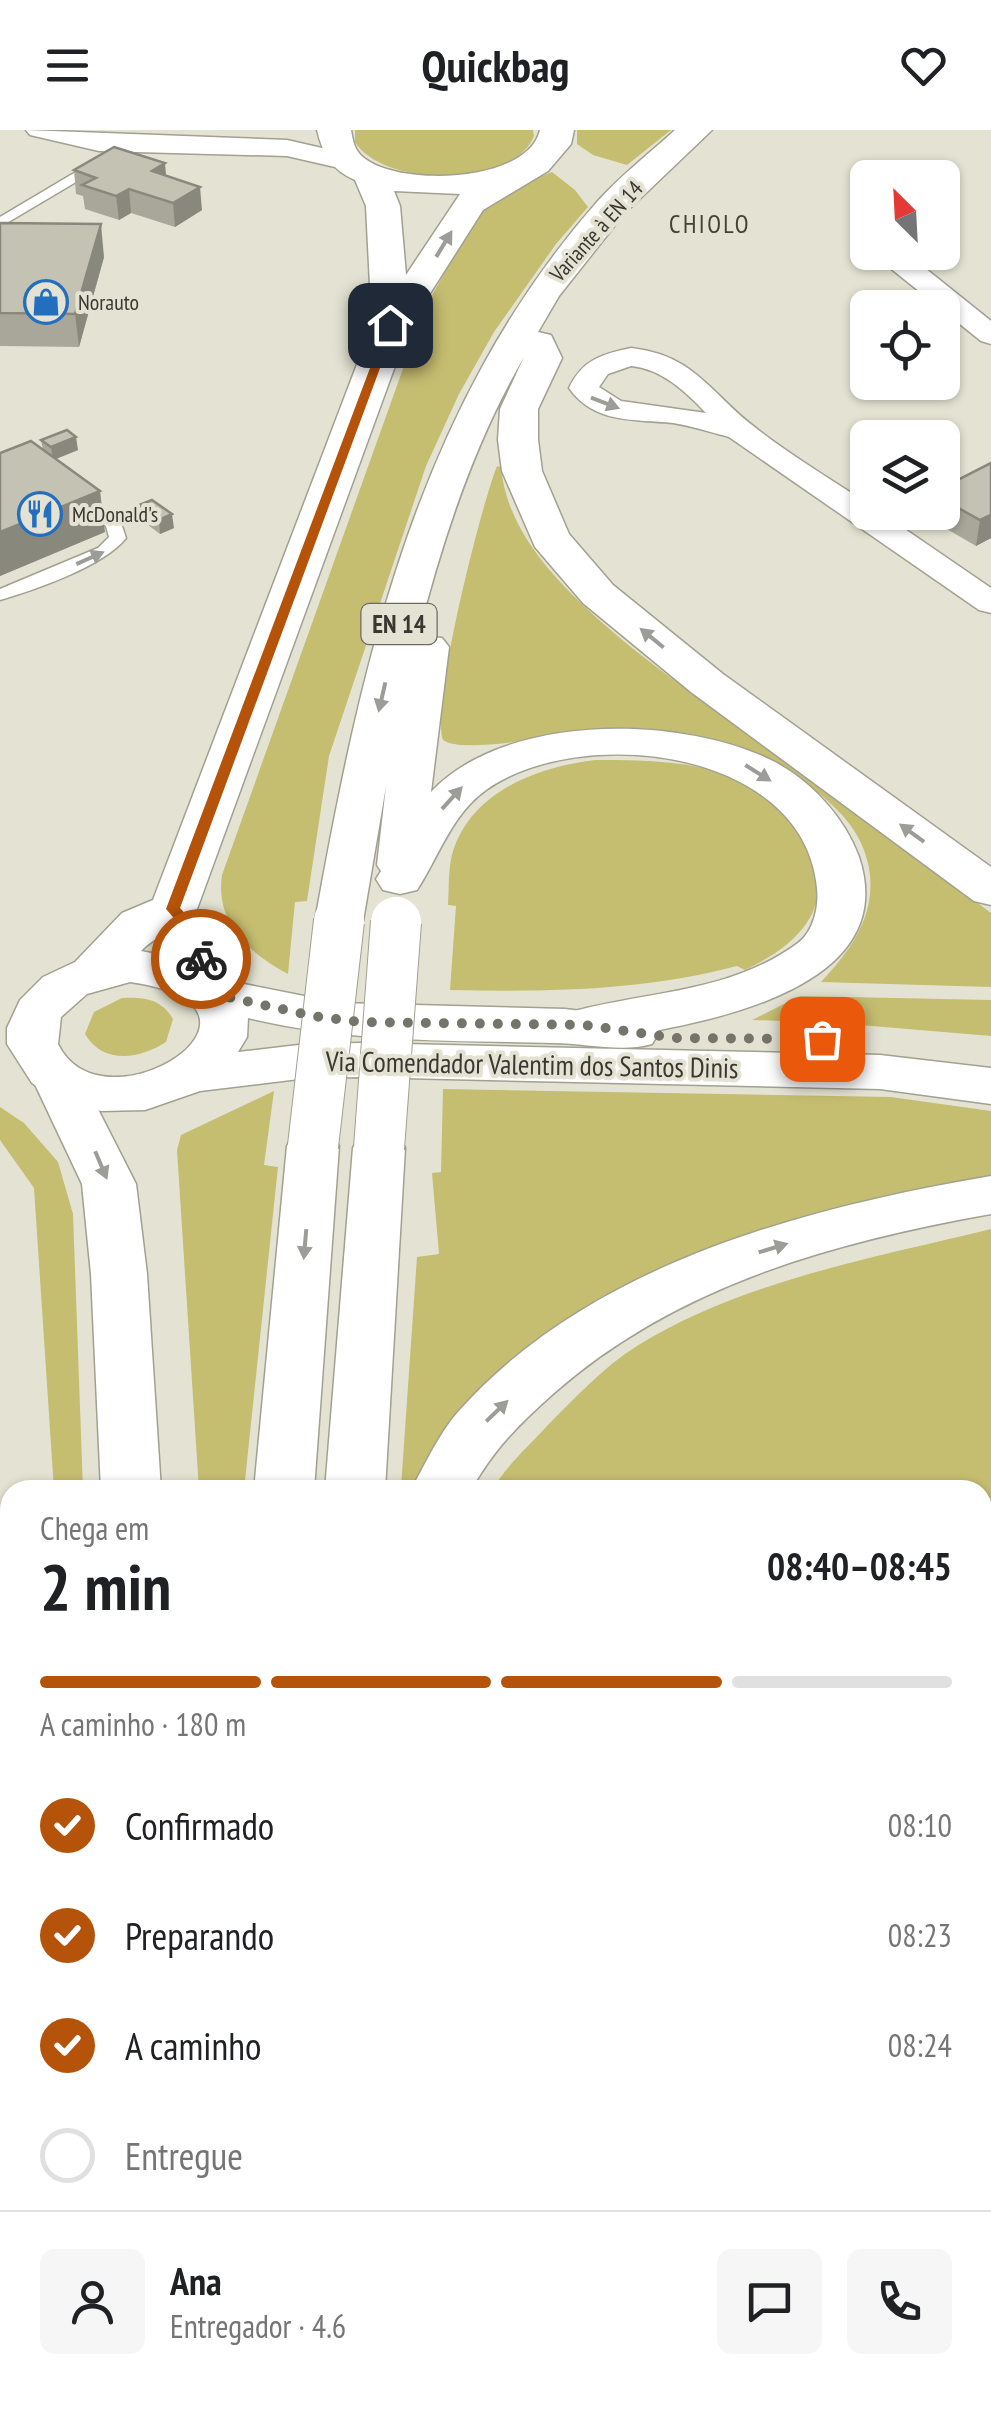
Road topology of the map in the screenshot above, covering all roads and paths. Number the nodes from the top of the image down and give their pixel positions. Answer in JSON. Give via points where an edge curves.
{"nodes":[{"id":1,"x":40,"y":130,"type":"edge"},
{"id":2,"x":267,"y":130,"type":"edge"},
{"id":3,"x":334,"y":130,"type":"edge"},
{"id":4,"x":558,"y":130,"type":"edge"},
{"id":5,"x":696,"y":130,"type":"edge"},
{"id":6,"x":719,"y":130,"type":"edge"},
{"id":7,"x":166,"y":142,"type":"junction"},
{"id":8,"x":134,"y":143,"type":"junction"},
{"id":9,"x":359,"y":168,"type":"junction"},
{"id":10,"x":515,"y":175,"type":"junction"},
{"id":11,"x":0,"y":223,"type":"edge"},
{"id":12,"x":0,"y":234,"type":"edge"},
{"id":13,"x":17,"y":235,"type":"edge"},
{"id":14,"x":910,"y":270,"type":"edge"},
{"id":15,"x":390,"y":325,"type":"junction"},
{"id":16,"x":991,"y":335,"type":"edge"},
{"id":17,"x":522,"y":339,"type":"junction"},
{"id":18,"x":739,"y":430,"type":"junction"},
{"id":19,"x":70,"y":492,"type":"edge"},
{"id":20,"x":0,"y":595,"type":"edge"},
{"id":21,"x":991,"y":603,"type":"edge"},
{"id":22,"x":991,"y":890,"type":"edge"},
{"id":23,"x":398,"y":901,"type":"junction"},
{"id":24,"x":173,"y":909,"type":"junction"},
{"id":25,"x":80,"y":978,"type":"junction"},
{"id":26,"x":212,"y":991,"type":"junction"},
{"id":27,"x":0,"y":994,"type":"edge"},
{"id":28,"x":584,"y":1025,"type":"junction"},
{"id":29,"x":991,"y":1053,"type":"edge"},
{"id":30,"x":35,"y":1071,"type":"edge"},
{"id":31,"x":192,"y":1074,"type":"junction"},
{"id":32,"x":991,"y":1086,"type":"edge"},
{"id":33,"x":991,"y":1195,"type":"edge"},
{"id":34,"x":130,"y":1480,"type":"edge"},
{"id":35,"x":285,"y":1480,"type":"edge"},
{"id":36,"x":356,"y":1480,"type":"edge"},
{"id":37,"x":447,"y":1480,"type":"edge"}],
"edges":[{"from":1,"to":8,"type":"street"},
{"from":2,"to":7,"type":"street"},
{"from":3,"to":9,"type":"main road","via":[[335,147]]},
{"from":4,"to":10,"type":"main road","via":[[542,162]]},
{"from":5,"to":17,"type":"main road","name":"Variante à EN 14","number":"EN 14","via":[[612,206],[546,287]]},
{"from":6,"to":17,"type":"main road","name":"Variante à EN 14","number":"EN 14","via":[[602,241]]},
{"from":7,"to":8,"type":"street"},
{"from":7,"to":9,"type":"street","via":[[276,147]]},
{"from":8,"to":11,"type":"lane"},
{"from":9,"to":10,"type":"main road","via":[[440,186]]},
{"from":9,"to":15,"type":"main road","via":[[384,206]]},
{"from":15,"to":10,"type":"main road","one_way":true,"via":[[470,202]]},
{"from":12,"to":13,"type":"lane"},
{"from":14,"to":16,"type":"street"},
{"from":15,"to":24,"type":"main road"},
{"from":22,"to":17,"type":"main road","one_way":true,"via":[[707,682],[598,594],[550,538],[522,472],[519,409],[542,358]]},
{"from":17,"to":23,"type":"main road","number":"EN 14","via":[[463,491],[446,557],[418,703]]},
{"from":17,"to":35,"type":"main road","number":"EN 14","one_way":true,"bridge":true,"via":[[431,512],[365,774],[339,921],[313,1146]]},
{"from":18,"to":18,"type":"street","one_way":true,"via":[[666,364],[632,347],[598,367],[584,388],[614,408]]},
{"from":18,"to":21,"type":"street"},
{"from":20,"to":19,"type":"lane","one_way":true,"via":[[104,552],[118,538],[114,524]]},
{"from":23,"to":28,"type":"main road","one_way":true,"via":[[448,800],[471,778],[567,746],[638,744],[744,764],[810,813],[831,840],[842,870],[843,910],[818,952],[716,1000]]},
{"from":23,"to":36,"type":"main road","number":"EN 14","bridge":true},
{"from":24,"to":25,"type":"main road","via":[[139,924]]},
{"from":24,"to":26,"type":"main road","via":[[193,930]]},
{"from":25,"to":26,"type":"main road","via":[[130,966],[167,968]]},
{"from":25,"to":27,"type":"main road"},
{"from":25,"to":30,"type":"main road","via":[[42,1006],[32,1033]]},
{"from":26,"to":28,"type":"main road","name":"Via Comendador Valentim dos Santos Dinis","via":[[359,1022]]},
{"from":26,"to":31,"type":"main road","via":[[224,1013],[224,1035]]},
{"from":28,"to":29,"type":"main road","name":"Via Comendador Valentim dos Santos Dinis","via":[[675,1038],[822,1039]]},
{"from":30,"to":31,"type":"main road","via":[[123,1094]]},
{"from":30,"to":34,"type":"main road","one_way":true,"via":[[109,1184]]},
{"from":31,"to":32,"type":"main road","name":"Via Comendador Valentim dos Santos Dinis","via":[[380,1060],[880,1072]]},
{"from":37,"to":33,"type":"main road","one_way":true,"via":[[476,1431],[541,1368],[602,1323],[672,1285],[815,1234]]}]}
